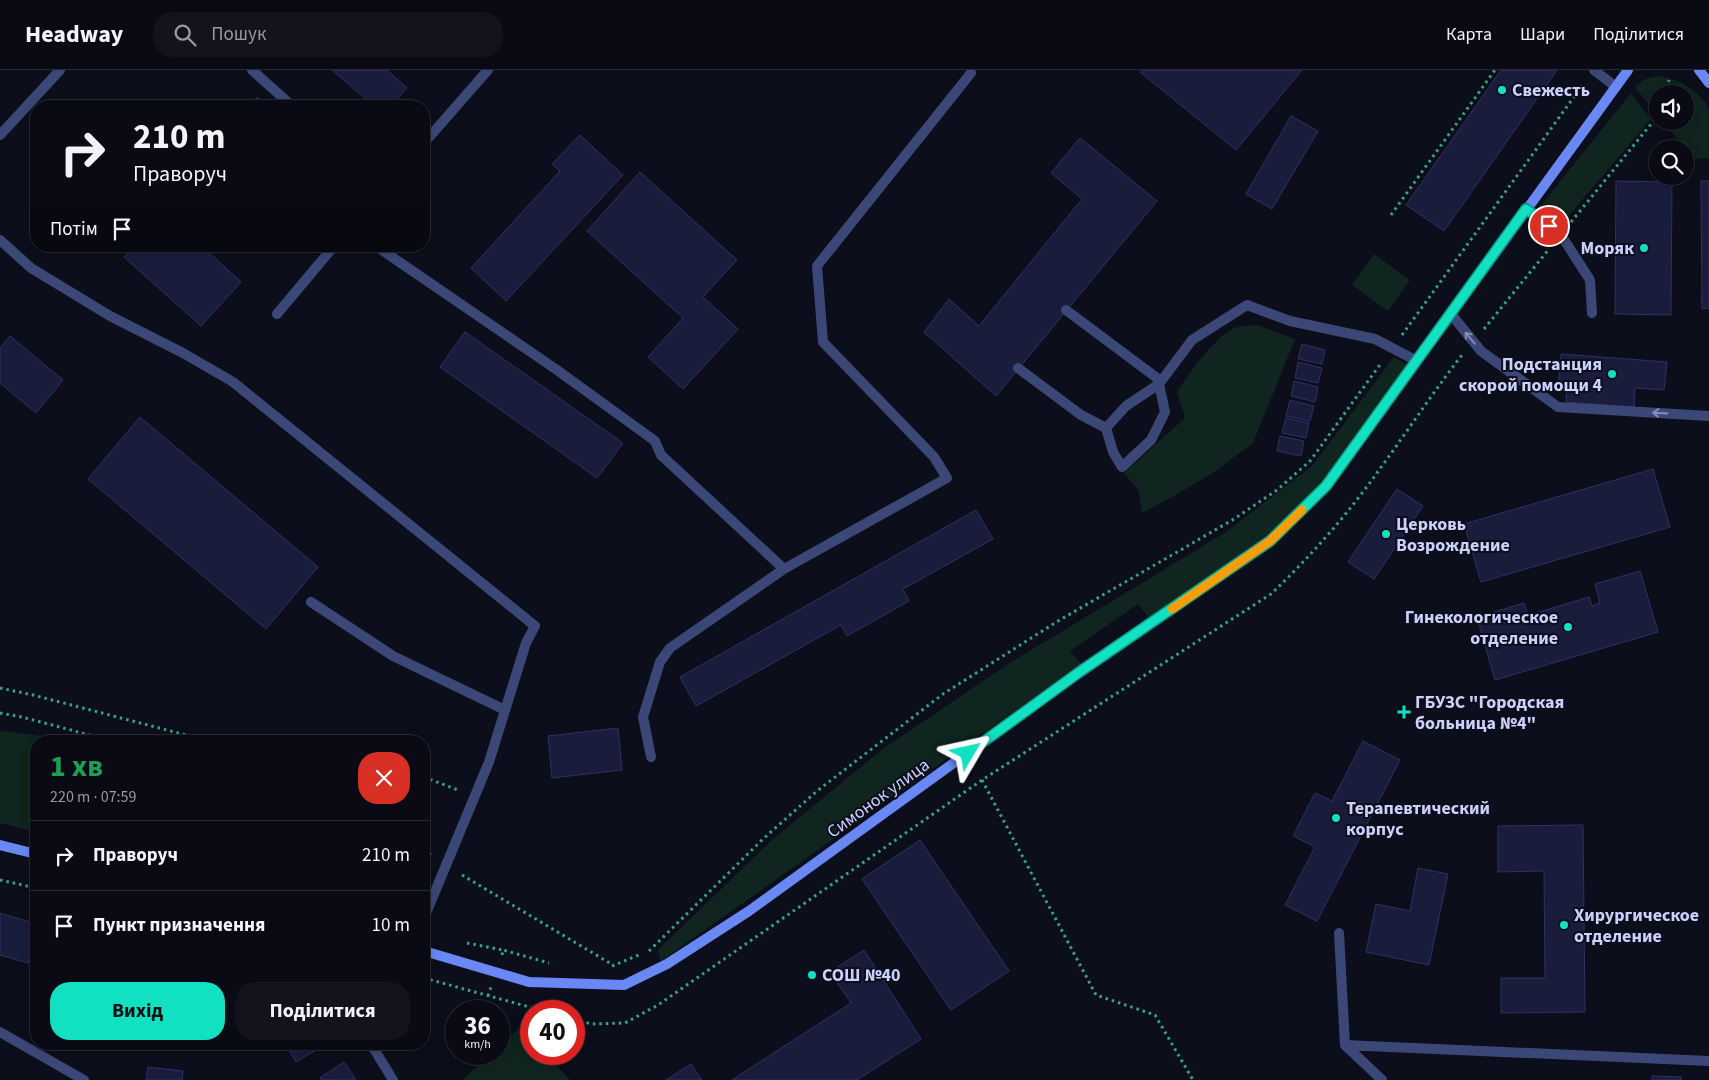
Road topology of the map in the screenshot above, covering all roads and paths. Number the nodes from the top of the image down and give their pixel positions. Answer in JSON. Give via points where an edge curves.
{"nodes":[{"id":1,"x":60,"y":70,"type":"edge"},
{"id":2,"x":252,"y":70,"type":"edge"},
{"id":3,"x":488,"y":70,"type":"edge"},
{"id":4,"x":1495,"y":70,"type":"edge"},
{"id":5,"x":1628,"y":70,"type":"edge"},
{"id":6,"x":1699,"y":70,"type":"edge"},
{"id":7,"x":971,"y":73,"type":"dead end"},
{"id":8,"x":1591,"y":74,"type":"edge"},
{"id":9,"x":1669,"y":80,"type":"dead end"},
{"id":10,"x":1709,"y":83,"type":"edge"},
{"id":11,"x":1667,"y":85,"type":"edge"},
{"id":12,"x":1616,"y":87,"type":"junction"},
{"id":13,"x":32,"y":100,"type":"edge"},
{"id":14,"x":285,"y":100,"type":"edge"},
{"id":15,"x":30,"y":102,"type":"edge"},
{"id":16,"x":0,"y":135,"type":"edge"},
{"id":17,"x":430,"y":136,"type":"edge"},
{"id":18,"x":1526,"y":209,"type":"junction"},
{"id":19,"x":1392,"y":215,"type":"dead end"},
{"id":20,"x":0,"y":240,"type":"edge"},
{"id":21,"x":329,"y":252,"type":"edge"},
{"id":22,"x":385,"y":252,"type":"edge"},
{"id":23,"x":1066,"y":310,"type":"dead end"},
{"id":24,"x":1592,"y":313,"type":"dead end"},
{"id":25,"x":277,"y":314,"type":"dead end"},
{"id":26,"x":1451,"y":314,"type":"junction"},
{"id":27,"x":1392,"y":348,"type":"junction"},
{"id":28,"x":1417,"y":361,"type":"junction"},
{"id":29,"x":1018,"y":368,"type":"dead end"},
{"id":30,"x":1160,"y":382,"type":"junction"},
{"id":31,"x":1709,"y":416,"type":"edge"},
{"id":32,"x":1106,"y":428,"type":"junction"},
{"id":33,"x":784,"y":569,"type":"junction"},
{"id":34,"x":311,"y":602,"type":"dead end"},
{"id":35,"x":0,"y":688,"type":"edge"},
{"id":36,"x":505,"y":710,"type":"junction"},
{"id":37,"x":0,"y":713,"type":"edge"},
{"id":38,"x":90,"y":735,"type":"edge"},
{"id":39,"x":186,"y":735,"type":"edge"},
{"id":40,"x":651,"y":757,"type":"dead end"},
{"id":41,"x":430,"y":779,"type":"edge"},
{"id":42,"x":982,"y":780,"type":"dead end"},
{"id":43,"x":452,"y":788,"type":"dead end"},
{"id":44,"x":0,"y":845,"type":"edge"},
{"id":45,"x":30,"y":852,"type":"edge"},
{"id":46,"x":445,"y":865,"type":"junction"},
{"id":47,"x":0,"y":880,"type":"edge"},
{"id":48,"x":30,"y":887,"type":"edge"},
{"id":49,"x":430,"y":903,"type":"edge"},
{"id":50,"x":1339,"y":933,"type":"dead end"},
{"id":51,"x":649,"y":952,"type":"dead end"},
{"id":52,"x":430,"y":953,"type":"edge"},
{"id":53,"x":640,"y":955,"type":"dead end"},
{"id":54,"x":430,"y":980,"type":"edge"},
{"id":55,"x":520,"y":1004,"type":"edge"},
{"id":56,"x":0,"y":1032,"type":"edge"},
{"id":57,"x":1345,"y":1045,"type":"junction"},
{"id":58,"x":30,"y":1049,"type":"edge"},
{"id":59,"x":32,"y":1050,"type":"edge"},
{"id":60,"x":375,"y":1050,"type":"edge"},
{"id":61,"x":1709,"y":1061,"type":"edge"},
{"id":62,"x":84,"y":1080,"type":"edge"},
{"id":63,"x":393,"y":1080,"type":"edge"},
{"id":64,"x":1193,"y":1080,"type":"edge"},
{"id":65,"x":1382,"y":1080,"type":"edge"}],
"edges":[{"from":1,"to":13,"type":"street"},
{"from":2,"to":14,"type":"street"},
{"from":3,"to":17,"type":"street"},
{"from":4,"to":19,"type":"path"},
{"from":5,"to":12,"type":"street","name":"Симонок улица"},
{"from":6,"to":10,"type":"street"},
{"from":7,"to":33,"type":"street","via":[[817,266],[823,342],[934,457],[947,478]]},
{"from":8,"to":12,"type":"street"},
{"from":8,"to":27,"type":"path"},
{"from":9,"to":11,"type":"path"},
{"from":12,"to":18,"type":"street","name":"Симонок улица"},
{"from":15,"to":16,"type":"street"},
{"from":18,"to":24,"type":"street","via":[[1561,235],[1590,280]]},
{"from":18,"to":26,"type":"street","name":"Симонок улица"},
{"from":20,"to":36,"type":"street","via":[[31,268],[110,316],[233,382],[535,626],[526,643]]},
{"from":21,"to":25,"type":"street"},
{"from":22,"to":33,"type":"street","via":[[654,441],[661,454]]},
{"from":23,"to":30,"type":"street"},
{"from":26,"to":28,"type":"street","name":"Симонок улица"},
{"from":31,"to":26,"type":"street","one_way":true,"via":[[1558,407],[1481,351]]},
{"from":27,"to":28,"type":"street"},
{"from":27,"to":30,"type":"street","via":[[1375,339],[1290,321],[1248,305],[1192,340]]},
{"from":27,"to":51,"type":"path","via":[[1310,461],[1276,490],[1234,519],[1058,621],[943,694],[818,791],[763,839]]},
{"from":28,"to":52,"type":"street","name":"Симонок улица","via":[[1326,486],[1270,541],[1078,673],[749,911],[667,964],[624,986],[529,982]]},
{"from":29,"to":32,"type":"street","via":[[1081,415]]},
{"from":30,"to":32,"type":"street","via":[[1126,406]]},
{"from":30,"to":32,"type":"street","via":[[1165,412],[1151,440],[1122,467],[1113,452]]},
{"from":33,"to":40,"type":"street","via":[[670,648],[660,662],[643,717]]},
{"from":34,"to":36,"type":"street","via":[[392,656]]},
{"from":35,"to":39,"type":"path"},
{"from":36,"to":46,"type":"street","via":[[489,762]]},
{"from":37,"to":38,"type":"path"},
{"from":41,"to":43,"type":"path"},
{"from":42,"to":64,"type":"path","via":[[1096,995],[1155,1015]]},
{"from":44,"to":45,"type":"street"},
{"from":46,"to":49,"type":"street"},
{"from":46,"to":53,"type":"path","via":[[614,965]]},
{"from":47,"to":48,"type":"path"},
{"from":50,"to":57,"type":"street"},
{"from":54,"to":55,"type":"path"},
{"from":56,"to":58,"type":"street"},
{"from":57,"to":61,"type":"street"},
{"from":57,"to":65,"type":"street"},
{"from":59,"to":62,"type":"street"},
{"from":60,"to":63,"type":"street"}]}
